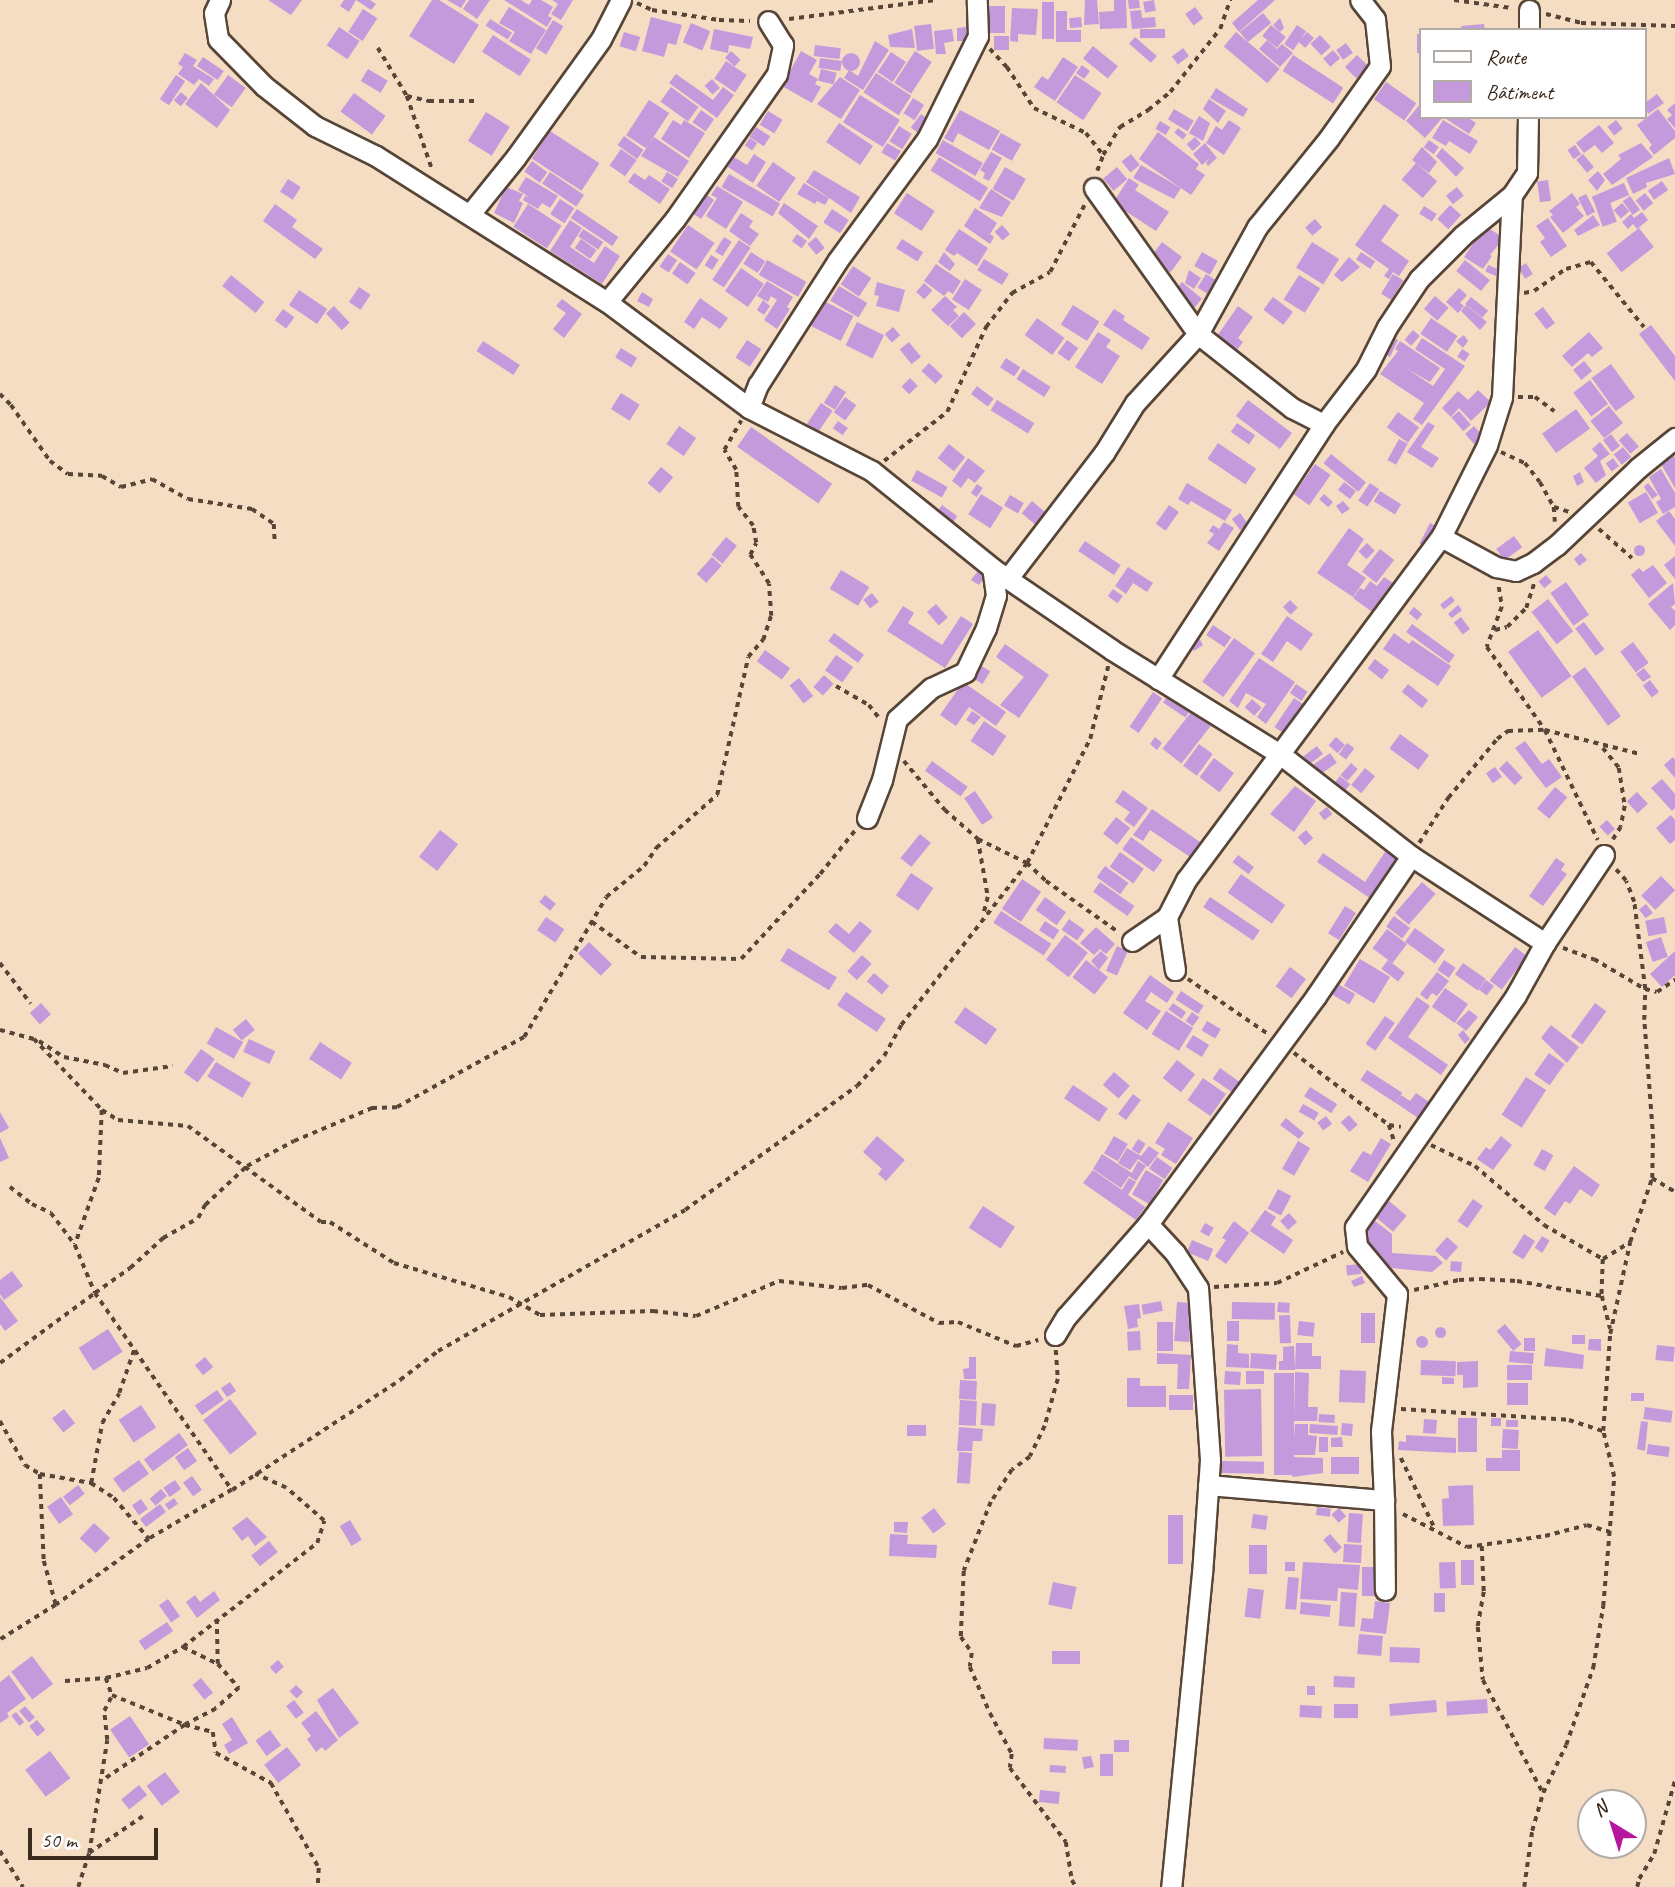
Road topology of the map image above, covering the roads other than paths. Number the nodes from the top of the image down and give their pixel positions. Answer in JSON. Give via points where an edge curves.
{"nodes":[{"id":1,"x":220,"y":0,"type":"edge"},
{"id":2,"x":621,"y":0,"type":"edge"},
{"id":3,"x":977,"y":0,"type":"edge"},
{"id":4,"x":1360,"y":0,"type":"edge"},
{"id":5,"x":1529,"y":10,"type":"road end"},
{"id":6,"x":768,"y":21,"type":"dead end"},
{"id":7,"x":1528,"y":28,"type":"edge"},
{"id":8,"x":1528,"y":119,"type":"edge"},
{"id":9,"x":1094,"y":188,"type":"road end"},
{"id":10,"x":1512,"y":195,"type":"junction"},
{"id":11,"x":470,"y":214,"type":"junction"},
{"id":12,"x":607,"y":302,"type":"junction"},
{"id":13,"x":1198,"y":334,"type":"junction"},
{"id":14,"x":749,"y":408,"type":"junction"},
{"id":15,"x":1324,"y":424,"type":"junction"},
{"id":16,"x":1675,"y":438,"type":"edge"},
{"id":17,"x":1441,"y":537,"type":"junction"},
{"id":18,"x":1000,"y":573,"type":"junction"},
{"id":19,"x":1158,"y":679,"type":"junction"},
{"id":20,"x":1280,"y":754,"type":"junction"},
{"id":21,"x":867,"y":818,"type":"road end"},
{"id":22,"x":1604,"y":855,"type":"road end"},
{"id":23,"x":1410,"y":856,"type":"junction"},
{"id":24,"x":1167,"y":917,"type":"junction"},
{"id":25,"x":1132,"y":941,"type":"road end"},
{"id":26,"x":1545,"y":943,"type":"junction"},
{"id":27,"x":1175,"y":970,"type":"road end"},
{"id":28,"x":1148,"y":1224,"type":"junction"},
{"id":29,"x":1055,"y":1335,"type":"road end"},
{"id":30,"x":1208,"y":1485,"type":"junction"},
{"id":31,"x":1384,"y":1500,"type":"junction"},
{"id":32,"x":1385,"y":1590,"type":"dead end"},
{"id":33,"x":1171,"y":1887,"type":"edge"}],
"edges":[{"from":1,"to":11,"type":"street","via":[[214,13],[218,38],[264,86],[315,126],[376,156]]},
{"from":2,"to":11,"type":"street","via":[[601,39]]},
{"from":3,"to":14,"type":"street","via":[[978,36],[927,139],[838,260],[758,385]]},
{"from":4,"to":13,"type":"street","via":[[1375,19],[1380,66],[1257,227]]},
{"from":5,"to":7,"type":"street"},
{"from":6,"to":12,"type":"street","via":[[783,45],[777,74],[675,219]]},
{"from":8,"to":10,"type":"street","via":[[1527,173]]},
{"from":9,"to":13,"type":"street"},
{"from":10,"to":15,"type":"street","via":[[1419,279],[1366,369]]},
{"from":10,"to":17,"type":"street","via":[[1502,397],[1487,445]]},
{"from":11,"to":12,"type":"street"},
{"from":12,"to":14,"type":"street"},
{"from":13,"to":15,"type":"street","via":[[1292,408]]},
{"from":13,"to":18,"type":"street","via":[[1135,403],[1104,453]]},
{"from":14,"to":18,"type":"street","via":[[872,471]]},
{"from":15,"to":19,"type":"street"},
{"from":16,"to":17,"type":"street","via":[[1557,545],[1516,571],[1496,567]]},
{"from":17,"to":20,"type":"street"},
{"from":18,"to":19,"type":"street"},
{"from":18,"to":21,"type":"street","via":[[986,628],[965,672],[931,688],[897,719]]},
{"from":19,"to":20,"type":"street"},
{"from":20,"to":23,"type":"street"},
{"from":20,"to":24,"type":"street","via":[[1186,880]]},
{"from":22,"to":26,"type":"street"},
{"from":23,"to":26,"type":"street"},
{"from":23,"to":28,"type":"street","via":[[1316,996]]},
{"from":24,"to":25,"type":"street"},
{"from":24,"to":27,"type":"street"},
{"from":26,"to":31,"type":"street","via":[[1516,995],[1355,1227],[1357,1246],[1397,1294],[1382,1408]]},
{"from":28,"to":29,"type":"street"},
{"from":28,"to":30,"type":"street","via":[[1198,1288]]},
{"from":30,"to":31,"type":"street"},
{"from":30,"to":33,"type":"street"},
{"from":31,"to":32,"type":"street"}]}
